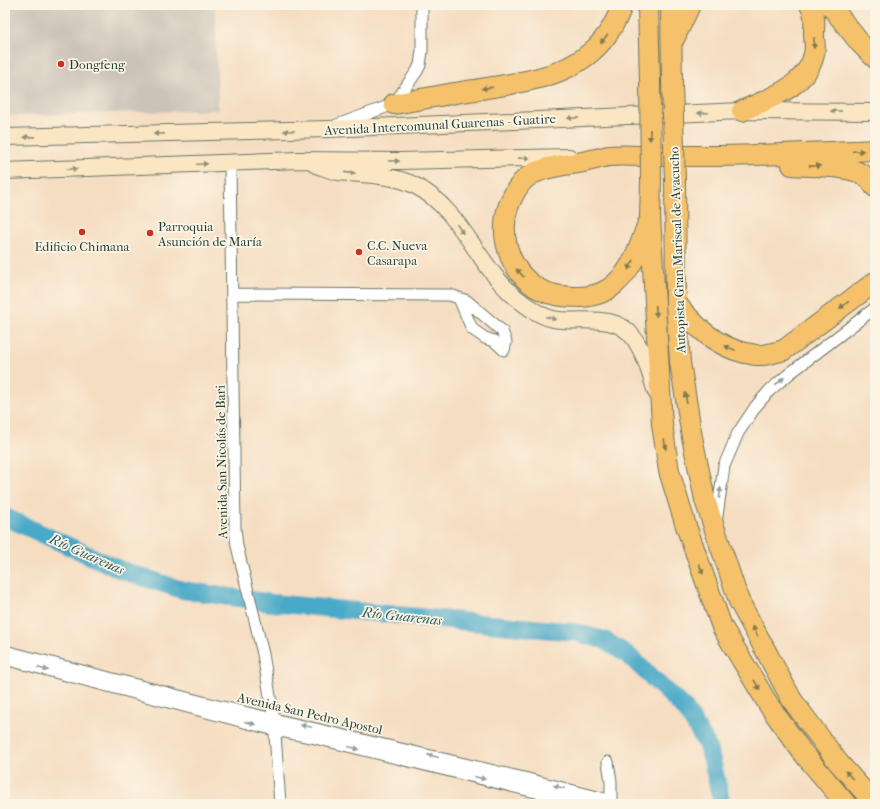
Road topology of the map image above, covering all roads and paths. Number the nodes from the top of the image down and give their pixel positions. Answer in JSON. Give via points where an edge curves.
{"nodes":[{"id":1,"x":422,"y":5,"type":"edge"},
{"id":2,"x":622,"y":5,"type":"edge"},
{"id":3,"x":648,"y":5,"type":"edge"},
{"id":4,"x":671,"y":5,"type":"edge"},
{"id":5,"x":690,"y":5,"type":"edge"},
{"id":6,"x":810,"y":5,"type":"edge"},
{"id":7,"x":830,"y":5,"type":"edge"},
{"id":8,"x":671,"y":47,"type":"junction"},
{"id":9,"x":875,"y":58,"type":"edge"},
{"id":10,"x":394,"y":104,"type":"junction"},
{"id":11,"x":742,"y":110,"type":"junction"},
{"id":12,"x":875,"y":112,"type":"edge"},
{"id":13,"x":328,"y":129,"type":"junction"},
{"id":14,"x":5,"y":137,"type":"edge"},
{"id":15,"x":875,"y":150,"type":"edge"},
{"id":16,"x":609,"y":156,"type":"junction"},
{"id":17,"x":721,"y":156,"type":"junction"},
{"id":18,"x":299,"y":160,"type":"junction"},
{"id":19,"x":230,"y":163,"type":"junction"},
{"id":20,"x":5,"y":171,"type":"edge"},
{"id":21,"x":875,"y":187,"type":"edge"},
{"id":22,"x":650,"y":216,"type":"junction"},
{"id":23,"x":875,"y":282,"type":"edge"},
{"id":24,"x":232,"y":294,"type":"junction"},
{"id":25,"x":459,"y":298,"type":"junction"},
{"id":26,"x":676,"y":303,"type":"junction"},
{"id":27,"x":875,"y":308,"type":"edge"},
{"id":28,"x":661,"y":405,"type":"junction"},
{"id":29,"x":715,"y":532,"type":"junction"},
{"id":30,"x":5,"y":651,"type":"edge"},
{"id":31,"x":5,"y":659,"type":"edge"},
{"id":32,"x":275,"y":725,"type":"junction"},
{"id":33,"x":608,"y":762,"type":"dead end"},
{"id":34,"x":594,"y":802,"type":"edge"},
{"id":35,"x":280,"y":804,"type":"edge"},
{"id":36,"x":608,"y":804,"type":"edge"},
{"id":37,"x":611,"y":804,"type":"edge"},
{"id":38,"x":846,"y":804,"type":"edge"},
{"id":39,"x":875,"y":804,"type":"edge"}],
"edges":[{"from":1,"to":10,"type":"street","via":[[420,64]]},
{"from":2,"to":10,"type":"highway","one_way":true,"via":[[605,40],[565,70],[539,79]]},
{"from":3,"to":22,"type":"highway","name":"Autopista Gran Mariscal de Ayacucho","one_way":true,"bridge":true},
{"from":4,"to":8,"type":"highway","name":"Autopista Gran Mariscal de Ayacucho"},
{"from":5,"to":8,"type":"highway"},
{"from":6,"to":11,"type":"highway","one_way":true,"via":[[814,13],[814,54],[808,71],[792,86]]},
{"from":7,"to":9,"type":"highway"},
{"from":8,"to":26,"type":"highway","name":"Autopista Gran Mariscal de Ayacucho","bridge":true},
{"from":10,"to":13,"type":"street"},
{"from":12,"to":11,"type":"main road","name":"Avenida Intercomunal Guarenas - Guatire","one_way":true},
{"from":11,"to":13,"type":"main road","name":"Avenida Intercomunal Guarenas - Guatire","one_way":true},
{"from":13,"to":14,"type":"main road","name":"Avenida Intercomunal Guarenas - Guatire","one_way":true},
{"from":17,"to":15,"type":"highway","one_way":true},
{"from":16,"to":17,"type":"highway"},
{"from":18,"to":16,"type":"main road","one_way":true,"via":[[400,161]]},
{"from":22,"to":16,"type":"highway","one_way":true,"via":[[638,253],[630,267],[618,282],[601,293],[574,297],[555,295],[534,286],[516,269],[506,245],[504,219],[512,196],[521,184],[531,175],[545,169]]},
{"from":17,"to":21,"type":"highway","one_way":true,"via":[[738,161],[826,166],[856,171],[868,178]]},
{"from":18,"to":19,"type":"main road"},
{"from":18,"to":28,"type":"main road","one_way":true,"via":[[337,172],[405,181],[427,193],[448,211],[488,267],[526,306],[552,319],[599,320],[615,324],[632,335],[642,352]]},
{"from":20,"to":19,"type":"main road","one_way":true},
{"from":19,"to":24,"type":"street","name":"Avenida San Nicolás de Bari"},
{"from":22,"to":28,"type":"highway","name":"Autopista Gran Mariscal de Ayacucho","one_way":true},
{"from":23,"to":26,"type":"highway","one_way":true,"via":[[784,350],[757,356],[726,346],[705,334],[689,320]]},
{"from":24,"to":25,"type":"street","via":[[441,294]]},
{"from":24,"to":32,"type":"street","name":"Avenida San Nicolás de Bari","via":[[235,529],[263,654]]},
{"from":25,"to":25,"type":"street","via":[[472,329],[494,341],[504,350],[506,342],[502,331],[467,301]]},
{"from":29,"to":26,"type":"highway","name":"Autopista Gran Mariscal de Ayacucho","one_way":true,"via":[[705,500],[692,436],[680,362]]},
{"from":29,"to":27,"type":"street","one_way":true,"via":[[724,466],[738,433],[756,406],[788,374]]},
{"from":28,"to":38,"type":"highway","name":"Autopista Gran Mariscal de Ayacucho","one_way":true,"via":[[669,471],[722,627],[770,706],[803,752]]},
{"from":39,"to":29,"type":"highway","name":"Autopista Gran Mariscal de Ayacucho","one_way":true,"via":[[838,762],[792,700],[739,601]]},
{"from":30,"to":32,"type":"street","name":"Avenida San Pedro Apostol","via":[[189,699]]},
{"from":31,"to":32,"type":"street","name":"Avenida San Pedro Apostol","one_way":true},
{"from":32,"to":34,"type":"street","name":"Avenida San Pedro Apostol","via":[[311,737],[556,797]]},
{"from":32,"to":35,"type":"street","name":"Avenida San Nicolás de Bari"},
{"from":33,"to":37,"type":"street"},
{"from":34,"to":36,"type":"street","name":"Avenida San Pedro Apostol","via":[[605,799]]}]}
